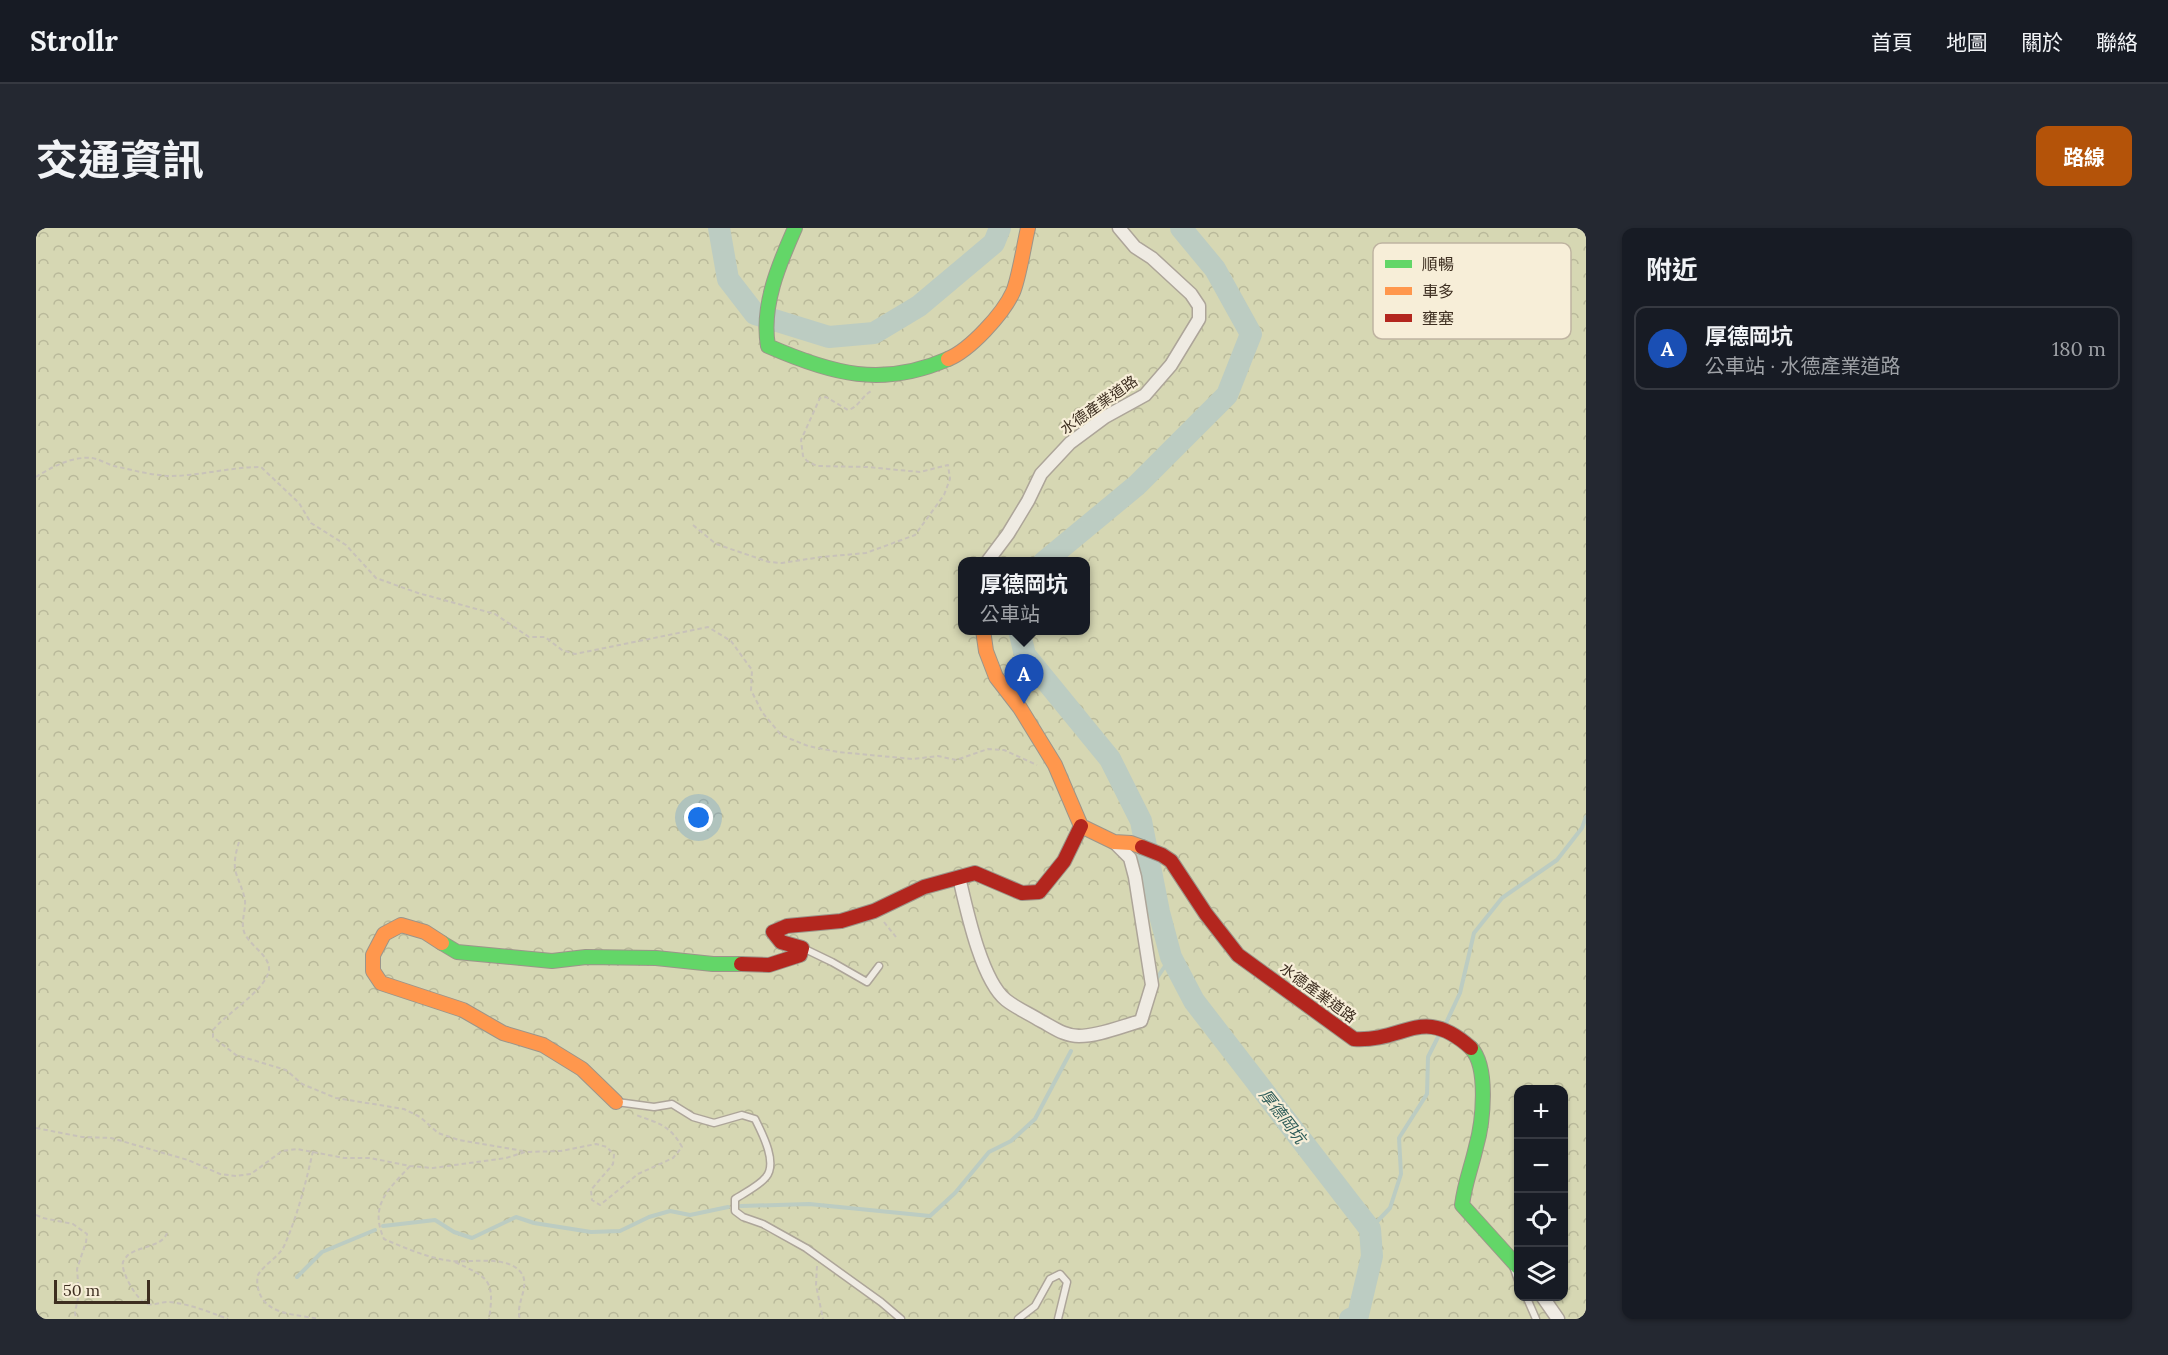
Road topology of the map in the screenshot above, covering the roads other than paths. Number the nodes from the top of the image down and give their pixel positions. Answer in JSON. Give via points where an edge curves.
{"nodes":[{"id":1,"x":795,"y":228,"type":"edge"},
{"id":2,"x":1028,"y":228,"type":"edge"},
{"id":3,"x":1119,"y":228,"type":"edge"},
{"id":4,"x":990,"y":557,"type":"edge"},
{"id":5,"x":984,"y":635,"type":"edge"},
{"id":6,"x":1081,"y":826,"type":"junction"},
{"id":7,"x":1114,"y":842,"type":"junction"},
{"id":8,"x":959,"y":877,"type":"junction"},
{"id":9,"x":802,"y":948,"type":"junction"},
{"id":10,"x":879,"y":966,"type":"dead end"},
{"id":11,"x":616,"y":1102,"type":"joint"},
{"id":12,"x":1513,"y":1262,"type":"edge"},
{"id":13,"x":1528,"y":1301,"type":"edge"},
{"id":14,"x":1545,"y":1301,"type":"edge"},
{"id":15,"x":901,"y":1319,"type":"edge"},
{"id":16,"x":1018,"y":1319,"type":"edge"},
{"id":17,"x":1058,"y":1319,"type":"edge"},
{"id":18,"x":1536,"y":1319,"type":"edge"},
{"id":19,"x":1558,"y":1319,"type":"edge"}],
"edges":[{"from":1,"to":2,"type":"street","via":[[768,310],[764,335],[768,345],[847,374],[890,376],[928,368],[958,355],[985,331],[1013,292]]},
{"from":3,"to":4,"type":"street","name":"水德產業道路","via":[[1135,247],[1191,294],[1198,306],[1199,319],[1171,365],[1145,395],[1105,417],[1070,443],[1041,474],[1023,509]]},
{"from":5,"to":6,"type":"street","via":[[996,677],[1055,765]]},
{"from":6,"to":7,"type":"street"},
{"from":6,"to":8,"type":"street","via":[[1064,861],[1039,892],[1022,893],[975,873]]},
{"from":7,"to":8,"type":"street","via":[[1130,858],[1152,985],[1141,1021],[1097,1033],[1065,1035],[1005,1000],[994,987],[982,958]]},
{"from":7,"to":12,"type":"street","name":"水德產業道路","via":[[1131,843],[1171,861],[1238,956],[1354,1039],[1369,1040],[1436,1026],[1455,1034],[1474,1050],[1482,1070],[1483,1093],[1477,1145],[1465,1180],[1462,1205]]},
{"from":8,"to":9,"type":"street","via":[[924,886],[874,911],[841,921],[787,926],[773,932],[781,942]]},
{"from":9,"to":10,"type":"lane","via":[[867,982]]},
{"from":9,"to":11,"type":"street","via":[[800,955],[769,965],[644,958],[552,961],[457,952],[425,932],[401,925],[384,934],[373,955],[373,971],[381,983],[416,993],[503,1032],[543,1045],[582,1069]]},
{"from":11,"to":15,"type":"lane","via":[[654,1107],[672,1104],[693,1117],[714,1122],[742,1115],[755,1119],[766,1140],[771,1164],[767,1177],[735,1199],[735,1211],[806,1248]]},
{"from":13,"to":18,"type":"lane"},
{"from":14,"to":19,"type":"street"},
{"from":16,"to":17,"type":"lane","via":[[1035,1306],[1050,1279],[1060,1274],[1067,1282]]}]}
